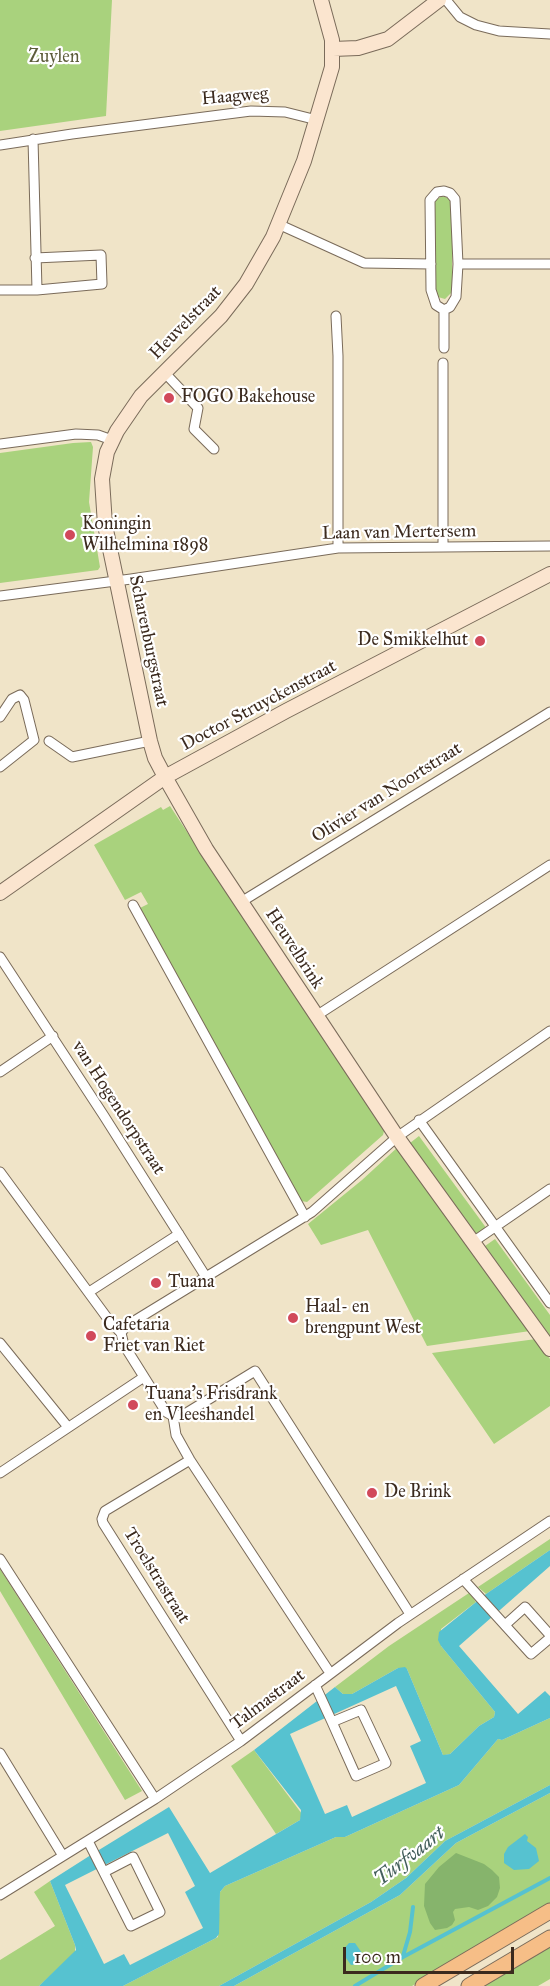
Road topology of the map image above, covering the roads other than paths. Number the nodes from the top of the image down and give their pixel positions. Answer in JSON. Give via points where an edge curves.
{"nodes":[{"id":1,"x":321,"y":0,"type":"edge"},
{"id":2,"x":439,"y":0,"type":"edge"},
{"id":3,"x":446,"y":0,"type":"edge"},
{"id":4,"x":550,"y":33,"type":"edge"},
{"id":5,"x":333,"y":49,"type":"junction"},
{"id":6,"x":317,"y":120,"type":"junction"},
{"id":7,"x":33,"y":139,"type":"junction"},
{"id":8,"x":0,"y":145,"type":"edge"},
{"id":9,"x":278,"y":224,"type":"junction"},
{"id":10,"x":35,"y":258,"type":"junction"},
{"id":11,"x":430,"y":264,"type":"junction"},
{"id":12,"x":458,"y":264,"type":"junction"},
{"id":13,"x":550,"y":264,"type":"edge"},
{"id":14,"x":0,"y":290,"type":"edge"},
{"id":15,"x":37,"y":290,"type":"junction"},
{"id":16,"x":444,"y":309,"type":"junction"},
{"id":17,"x":336,"y":316,"type":"dead end"},
{"id":18,"x":444,"y":348,"type":"dead end"},
{"id":19,"x":443,"y":363,"type":"dead end"},
{"id":20,"x":164,"y":372,"type":"junction"},
{"id":21,"x":112,"y":440,"type":"junction"},
{"id":22,"x":0,"y":444,"type":"edge"},
{"id":23,"x":214,"y":449,"type":"dead end"},
{"id":24,"x":550,"y":546,"type":"edge"},
{"id":25,"x":443,"y":547,"type":"junction"},
{"id":26,"x":338,"y":548,"type":"junction"},
{"id":27,"x":550,"y":574,"type":"edge"},
{"id":28,"x":117,"y":581,"type":"junction"},
{"id":29,"x":0,"y":596,"type":"edge"},
{"id":30,"x":550,"y":712,"type":"edge"},
{"id":31,"x":0,"y":717,"type":"edge"},
{"id":32,"x":49,"y":741,"type":"dead end"},
{"id":33,"x":150,"y":741,"type":"junction"},
{"id":34,"x":0,"y":767,"type":"edge"},
{"id":35,"x":165,"y":777,"type":"junction"},
{"id":36,"x":550,"y":865,"type":"edge"},
{"id":37,"x":0,"y":893,"type":"edge"},
{"id":38,"x":241,"y":902,"type":"junction"},
{"id":39,"x":133,"y":905,"type":"dead end"},
{"id":40,"x":0,"y":957,"type":"edge"},
{"id":41,"x":316,"y":1016,"type":"junction"},
{"id":42,"x":550,"y":1031,"type":"edge"},
{"id":43,"x":53,"y":1036,"type":"junction"},
{"id":44,"x":0,"y":1072,"type":"edge"},
{"id":45,"x":419,"y":1120,"type":"junction"},
{"id":46,"x":397,"y":1137,"type":"junction"},
{"id":47,"x":0,"y":1172,"type":"edge"},
{"id":48,"x":550,"y":1189,"type":"edge"},
{"id":49,"x":305,"y":1217,"type":"junction"},
{"id":50,"x":495,"y":1226,"type":"junction"},
{"id":51,"x":179,"y":1234,"type":"junction"},
{"id":52,"x":473,"y":1242,"type":"junction"},
{"id":53,"x":206,"y":1277,"type":"junction"},
{"id":54,"x":89,"y":1292,"type":"junction"},
{"id":55,"x":550,"y":1302,"type":"edge"},
{"id":56,"x":121,"y":1333,"type":"junction"},
{"id":57,"x":0,"y":1343,"type":"edge"},
{"id":58,"x":549,"y":1346,"type":"edge"},
{"id":59,"x":144,"y":1377,"type":"junction"},
{"id":60,"x":173,"y":1416,"type":"junction"},
{"id":61,"x":68,"y":1427,"type":"junction"},
{"id":62,"x":190,"y":1460,"type":"junction"},
{"id":63,"x":0,"y":1473,"type":"edge"},
{"id":64,"x":550,"y":1521,"type":"edge"},
{"id":65,"x":0,"y":1559,"type":"edge"},
{"id":66,"x":463,"y":1579,"type":"junction"},
{"id":67,"x":411,"y":1614,"type":"junction"},
{"id":68,"x":505,"y":1625,"type":"junction"},
{"id":69,"x":550,"y":1636,"type":"edge"},
{"id":70,"x":330,"y":1673,"type":"junction"},
{"id":71,"x":315,"y":1685,"type":"junction"},
{"id":72,"x":330,"y":1719,"type":"junction"},
{"id":73,"x":241,"y":1741,"type":"junction"},
{"id":74,"x":0,"y":1753,"type":"edge"},
{"id":75,"x":155,"y":1799,"type":"junction"},
{"id":76,"x":88,"y":1841,"type":"junction"},
{"id":77,"x":63,"y":1856,"type":"junction"},
{"id":78,"x":103,"y":1869,"type":"junction"},
{"id":79,"x":0,"y":1895,"type":"edge"},
{"id":80,"x":550,"y":1911,"type":"edge"},
{"id":81,"x":550,"y":1938,"type":"edge"},
{"id":82,"x":423,"y":1986,"type":"edge"},
{"id":83,"x":469,"y":1986,"type":"edge"}],
"edges":[{"from":1,"to":5,"type":"street"},
{"from":2,"to":5,"type":"street","via":[[388,39],[358,48]]},
{"from":3,"to":4,"type":"street","via":[[460,17],[476,26]]},
{"from":5,"to":6,"type":"street","via":[[331,75]]},
{"from":6,"to":7,"type":"street","name":"Haagweg","via":[[285,112],[251,111]]},
{"from":6,"to":9,"type":"street","name":"Heuvelstraat"},
{"from":7,"to":8,"type":"street","name":"Haagweg"},
{"from":7,"to":10,"type":"street"},
{"from":9,"to":11,"type":"street","via":[[364,263]]},
{"from":9,"to":20,"type":"street","name":"Heuvelstraat","via":[[238,295]]},
{"from":10,"to":15,"type":"street"},
{"from":10,"to":15,"type":"street","via":[[101,255],[102,284]]},
{"from":11,"to":12,"type":"street","via":[[430,200],[444,191],[455,199]]},
{"from":11,"to":16,"type":"street","via":[[430,290],[436,305]]},
{"from":12,"to":13,"type":"street"},
{"from":12,"to":16,"type":"street","via":[[456,297]]},
{"from":14,"to":15,"type":"street"},
{"from":16,"to":18,"type":"street"},
{"from":17,"to":26,"type":"street"},
{"from":19,"to":25,"type":"street"},
{"from":20,"to":21,"type":"street","name":"Heuvelstraat","via":[[134,404]]},
{"from":20,"to":23,"type":"street","via":[[198,408],[194,429]]},
{"from":21,"to":22,"type":"street","via":[[76,434]]},
{"from":21,"to":28,"type":"street","name":"Scharenburgstraat","via":[[104,465],[102,493]]},
{"from":24,"to":25,"type":"street","name":"Laan van Mertersem"},
{"from":25,"to":26,"type":"street","name":"Laan van Mertersem"},
{"from":26,"to":28,"type":"street","name":"Laan van Mertersem"},
{"from":27,"to":35,"type":"street","name":"Doctor Struyckenstraat"},
{"from":28,"to":29,"type":"street","name":"Laan van Mertersem"},
{"from":28,"to":33,"type":"street","name":"Scharenburgstraat"},
{"from":30,"to":38,"type":"street","name":"Olivier van Noortstraat"},
{"from":31,"to":34,"type":"street","via":[[12,699],[20,695],[34,740]]},
{"from":32,"to":33,"type":"street","via":[[72,757]]},
{"from":33,"to":35,"type":"street","name":"Scharenburgstraat"},
{"from":35,"to":37,"type":"street","name":"Doctor Struyckenstraat"},
{"from":35,"to":38,"type":"street","name":"Heuvelbrink"},
{"from":36,"to":41,"type":"street"},
{"from":38,"to":41,"type":"street","name":"Heuvelbrink"},
{"from":39,"to":49,"type":"street"},
{"from":40,"to":43,"type":"street","name":"van Hogendorpstraat"},
{"from":41,"to":46,"type":"street","name":"Heuvelbrink"},
{"from":42,"to":45,"type":"street"},
{"from":43,"to":44,"type":"street"},
{"from":43,"to":51,"type":"street","name":"van Hogendorpstraat"},
{"from":45,"to":46,"type":"street"},
{"from":45,"to":50,"type":"street"},
{"from":46,"to":49,"type":"street"},
{"from":46,"to":52,"type":"street","name":"Heuvelbrink"},
{"from":47,"to":54,"type":"street"},
{"from":48,"to":50,"type":"street"},
{"from":49,"to":53,"type":"street"},
{"from":50,"to":52,"type":"street"},
{"from":50,"to":55,"type":"street"},
{"from":51,"to":53,"type":"street","name":"van Hogendorpstraat"},
{"from":51,"to":54,"type":"street"},
{"from":52,"to":58,"type":"street","name":"Heuvelbrink"},
{"from":53,"to":56,"type":"street","via":[[126,1326]]},
{"from":54,"to":56,"type":"street"},
{"from":56,"to":59,"type":"street"},
{"from":57,"to":61,"type":"street"},
{"from":59,"to":60,"type":"street","via":[[166,1412]]},
{"from":59,"to":61,"type":"street"},
{"from":60,"to":62,"type":"street","via":[[176,1435]]},
{"from":60,"to":67,"type":"street","via":[[183,1415],[255,1371]]},
{"from":61,"to":63,"type":"street"},
{"from":62,"to":70,"type":"street"},
{"from":62,"to":73,"type":"street","name":"Troelstrastraat","via":[[105,1511],[102,1519]]},
{"from":64,"to":66,"type":"street","name":"Talmastraat"},
{"from":65,"to":75,"type":"street"},
{"from":66,"to":67,"type":"street","name":"Talmastraat"},
{"from":66,"to":68,"type":"street"},
{"from":67,"to":70,"type":"street","name":"Talmastraat"},
{"from":68,"to":69,"type":"street","via":[[531,1654]]},
{"from":68,"to":69,"type":"street","via":[[525,1607]]},
{"from":70,"to":71,"type":"street","name":"Talmastraat"},
{"from":71,"to":72,"type":"street"},
{"from":71,"to":73,"type":"street","name":"Talmastraat"},
{"from":72,"to":72,"type":"street","via":[[356,1776],[386,1763],[361,1710]]},
{"from":73,"to":75,"type":"street","name":"Talmastraat"},
{"from":74,"to":77,"type":"street"},
{"from":75,"to":76,"type":"street","name":"Talmastraat"},
{"from":76,"to":77,"type":"street","name":"Talmastraat"},
{"from":76,"to":78,"type":"street"},
{"from":77,"to":79,"type":"street","name":"Talmastraat"},
{"from":78,"to":78,"type":"street","via":[[131,1926],[160,1912],[133,1857]]},
{"from":80,"to":82,"type":"main road"},
{"from":81,"to":83,"type":"main road"}]}
